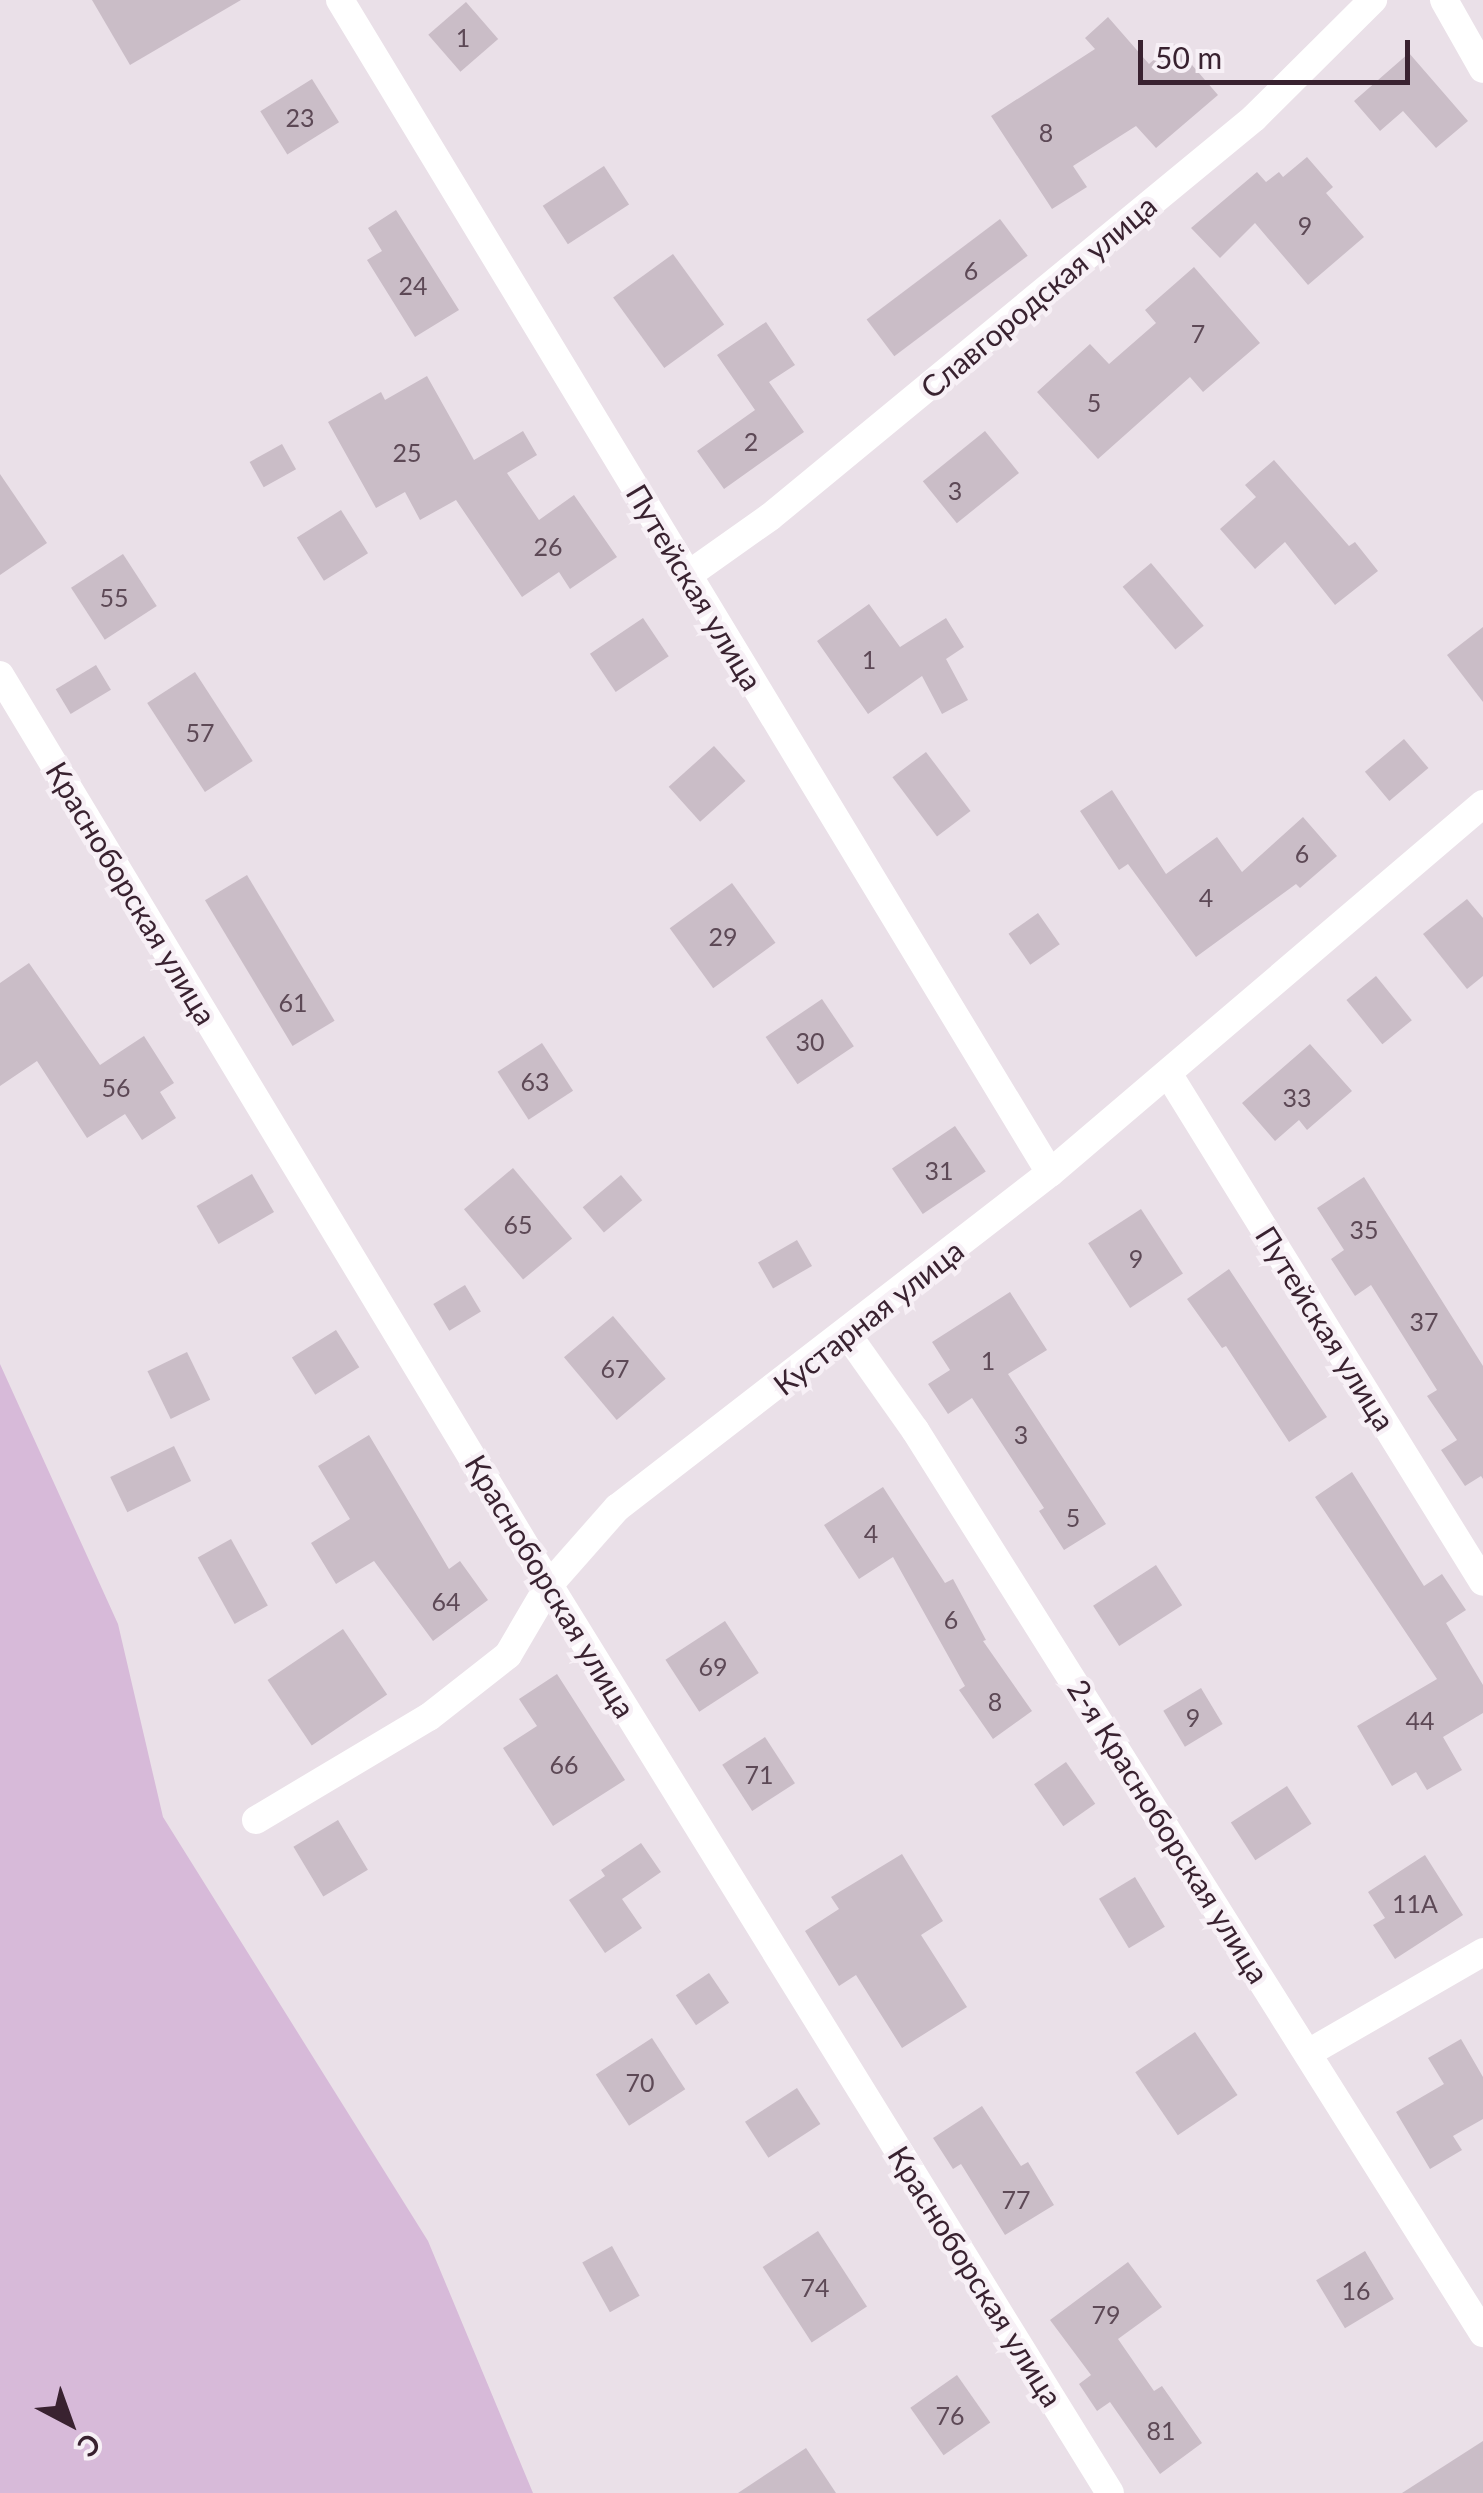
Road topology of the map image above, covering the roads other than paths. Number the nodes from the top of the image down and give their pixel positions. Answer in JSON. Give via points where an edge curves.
{"nodes":[{"id":1,"x":340,"y":0,"type":"edge"},
{"id":2,"x":1373,"y":0,"type":"edge"},
{"id":3,"x":1444,"y":0,"type":"edge"},
{"id":4,"x":1483,"y":69,"type":"edge"},
{"id":5,"x":688,"y":575,"type":"junction"},
{"id":6,"x":0,"y":675,"type":"edge"},
{"id":7,"x":1480,"y":813,"type":"edge"},
{"id":8,"x":1169,"y":1075,"type":"junction"},
{"id":9,"x":1050,"y":1174,"type":"junction"},
{"id":10,"x":848,"y":1334,"type":"junction"},
{"id":11,"x":1483,"y":1582,"type":"edge"},
{"id":12,"x":549,"y":1585,"type":"junction"},
{"id":13,"x":256,"y":1820,"type":"dead end"},
{"id":14,"x":1483,"y":1952,"type":"edge"},
{"id":15,"x":1310,"y":2052,"type":"junction"},
{"id":16,"x":1483,"y":2333,"type":"edge"},
{"id":17,"x":1110,"y":2493,"type":"edge"}],
"edges":[{"from":1,"to":5,"type":"street","name":"Путейская улица"},
{"from":2,"to":5,"type":"street","name":"Славгородская улица","via":[[1254,118],[770,517]]},
{"from":3,"to":4,"type":"street"},
{"from":5,"to":9,"type":"street","name":"Путейская улица"},
{"from":6,"to":12,"type":"street","name":"Красноборская улица"},
{"from":7,"to":8,"type":"street","name":"Кустарная улица"},
{"from":8,"to":9,"type":"street","name":"Кустарная улица"},
{"from":8,"to":11,"type":"street","name":"Путейская улица"},
{"from":9,"to":10,"type":"street","name":"Кустарная улица"},
{"from":10,"to":12,"type":"street","name":"Кустарная улица","via":[[617,1508]]},
{"from":10,"to":15,"type":"street","name":"2-я Красноборская улица","via":[[916,1430]]},
{"from":12,"to":13,"type":"street","name":"Кустарная улица","via":[[508,1655],[429,1717]]},
{"from":12,"to":17,"type":"street","name":"Красноборская улица"},
{"from":14,"to":15,"type":"street"},
{"from":15,"to":16,"type":"street","name":"2-я Красноборская улица"}]}
